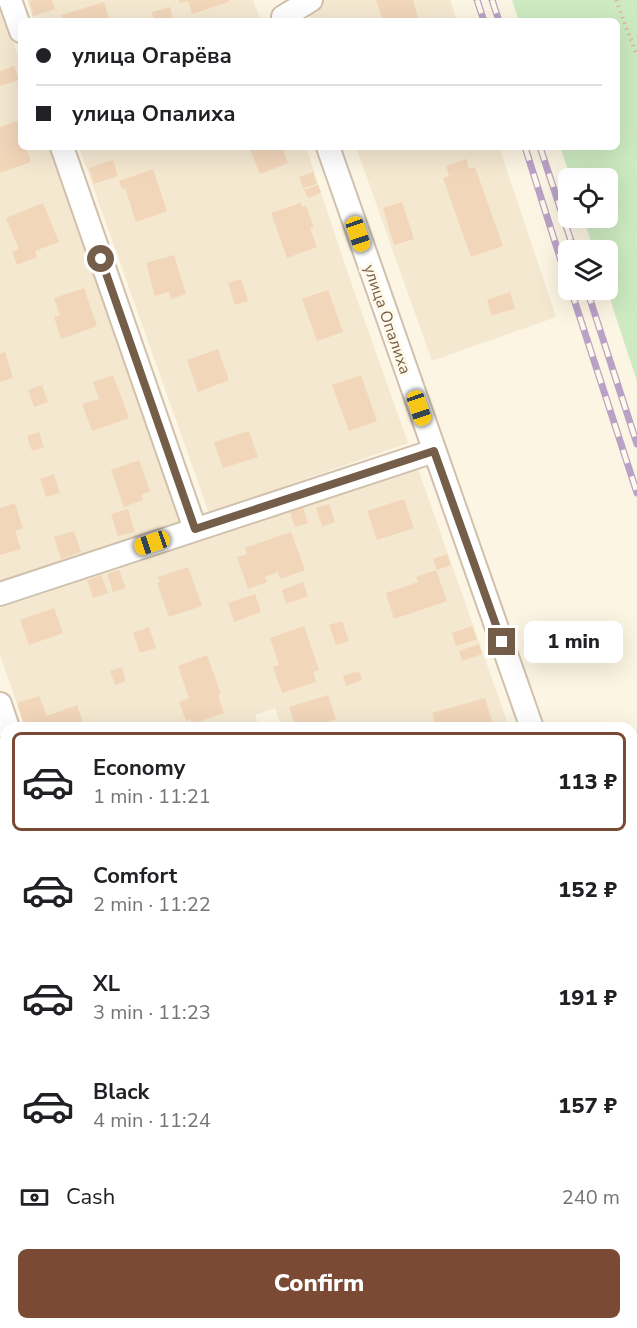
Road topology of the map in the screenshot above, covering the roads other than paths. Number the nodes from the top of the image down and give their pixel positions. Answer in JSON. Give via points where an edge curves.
{"nodes":[{"id":1,"x":10,"y":0,"type":"edge"},
{"id":2,"x":311,"y":0,"type":"edge"},
{"id":3,"x":282,"y":13,"type":"edge"},
{"id":4,"x":18,"y":23,"type":"edge"},
{"id":5,"x":63,"y":150,"type":"edge"},
{"id":6,"x":329,"y":150,"type":"edge"},
{"id":7,"x":434,"y":451,"type":"junction"},
{"id":8,"x":195,"y":529,"type":"junction"},
{"id":9,"x":0,"y":594,"type":"edge"},
{"id":10,"x":0,"y":704,"type":"edge"},
{"id":11,"x":6,"y":722,"type":"edge"},
{"id":12,"x":530,"y":722,"type":"edge"}],
"edges":[{"from":1,"to":4,"type":"street"},
{"from":2,"to":3,"type":"street"},
{"from":5,"to":8,"type":"street"},
{"from":6,"to":7,"type":"street","name":"улица Опалиха"},
{"from":7,"to":8,"type":"street"},
{"from":7,"to":12,"type":"street","name":"улица Опалиха"},
{"from":8,"to":9,"type":"street"},
{"from":10,"to":11,"type":"street"}]}
